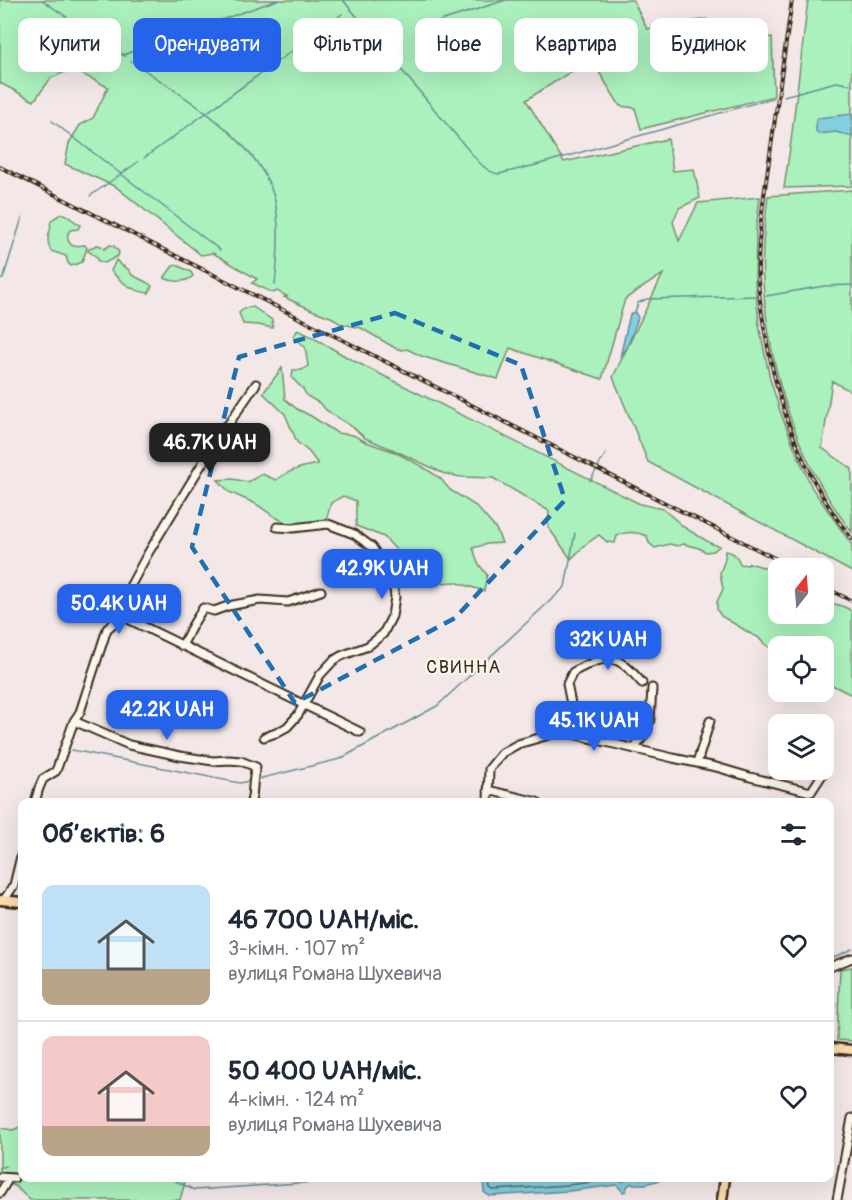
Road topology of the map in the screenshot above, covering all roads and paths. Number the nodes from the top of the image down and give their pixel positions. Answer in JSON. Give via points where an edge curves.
{"nodes":[{"id":1,"x":256,"y":384,"type":"dead end"},
{"id":2,"x":226,"y":426,"type":"junction"},
{"id":3,"x":260,"y":452,"type":"dead end"},
{"id":4,"x":277,"y":527,"type":"dead end"},
{"id":5,"x":321,"y":591,"type":"dead end"},
{"id":6,"x":122,"y":616,"type":"junction"},
{"id":7,"x":182,"y":646,"type":"junction"},
{"id":8,"x":642,"y":683,"type":"dead end"},
{"id":9,"x":652,"y":688,"type":"dead end"},
{"id":10,"x":304,"y":705,"type":"junction"},
{"id":11,"x":74,"y":721,"type":"junction"},
{"id":12,"x":710,"y":721,"type":"dead end"},
{"id":13,"x":560,"y":731,"type":"junction"},
{"id":14,"x":360,"y":732,"type":"dead end"},
{"id":15,"x":264,"y":737,"type":"dead end"},
{"id":16,"x":634,"y":749,"type":"junction"},
{"id":17,"x":697,"y":763,"type":"junction"},
{"id":18,"x":819,"y":780,"type":"edge"},
{"id":19,"x":488,"y":790,"type":"junction"},
{"id":20,"x":36,"y":798,"type":"edge"},
{"id":21,"x":252,"y":798,"type":"edge"},
{"id":22,"x":488,"y":798,"type":"edge"},
{"id":23,"x":521,"y":798,"type":"edge"},
{"id":24,"x":18,"y":868,"type":"edge"},
{"id":25,"x":4,"y":900,"type":"edge"},
{"id":26,"x":852,"y":958,"type":"edge"},
{"id":27,"x":834,"y":965,"type":"edge"},
{"id":28,"x":834,"y":1048,"type":"edge"},
{"id":29,"x":852,"y":1050,"type":"edge"},
{"id":30,"x":852,"y":1118,"type":"edge"},
{"id":31,"x":0,"y":1177,"type":"edge"},
{"id":32,"x":725,"y":1182,"type":"edge"},
{"id":33,"x":0,"y":1193,"type":"edge"},
{"id":34,"x":725,"y":1200,"type":"edge"},
{"id":35,"x":837,"y":1200,"type":"edge"}],
"edges":[{"from":1,"to":2,"type":"street"},
{"from":2,"to":3,"type":"street"},
{"from":2,"to":6,"type":"street","via":[[147,555],[126,594]]},
{"from":4,"to":10,"type":"street","via":[[328,524],[354,534],[372,547],[393,582],[392,616],[383,634],[368,646],[333,661],[320,675]]},
{"from":5,"to":7,"type":"street","via":[[288,603],[260,600],[214,611],[204,608]]},
{"from":6,"to":7,"type":"street"},
{"from":6,"to":11,"type":"street","via":[[107,629]]},
{"from":7,"to":10,"type":"street"},
{"from":8,"to":13,"type":"street","via":[[623,663],[611,658],[593,661],[573,672],[567,684],[570,718]]},
{"from":9,"to":16,"type":"street","via":[[650,720]]},
{"from":10,"to":14,"type":"street"},
{"from":10,"to":15,"type":"street","via":[[287,727]]},
{"from":11,"to":20,"type":"street","via":[[56,771],[43,779]]},
{"from":11,"to":21,"type":"street","via":[[129,745],[184,757],[241,761],[256,767]]},
{"from":12,"to":17,"type":"street"},
{"from":13,"to":16,"type":"street"},
{"from":13,"to":19,"type":"street","via":[[502,753],[489,769]]},
{"from":16,"to":17,"type":"street"},
{"from":17,"to":18,"type":"street","via":[[811,792]]},
{"from":19,"to":22,"type":"street"},
{"from":19,"to":23,"type":"street"},
{"from":24,"to":25,"type":"street","via":[[14,885]]},
{"from":26,"to":27,"type":"street"},
{"from":28,"to":29,"type":"main road"},
{"from":30,"to":35,"type":"street"},
{"from":31,"to":33,"type":"street","via":[[11,1178]]},
{"from":32,"to":34,"type":"main road"}]}
